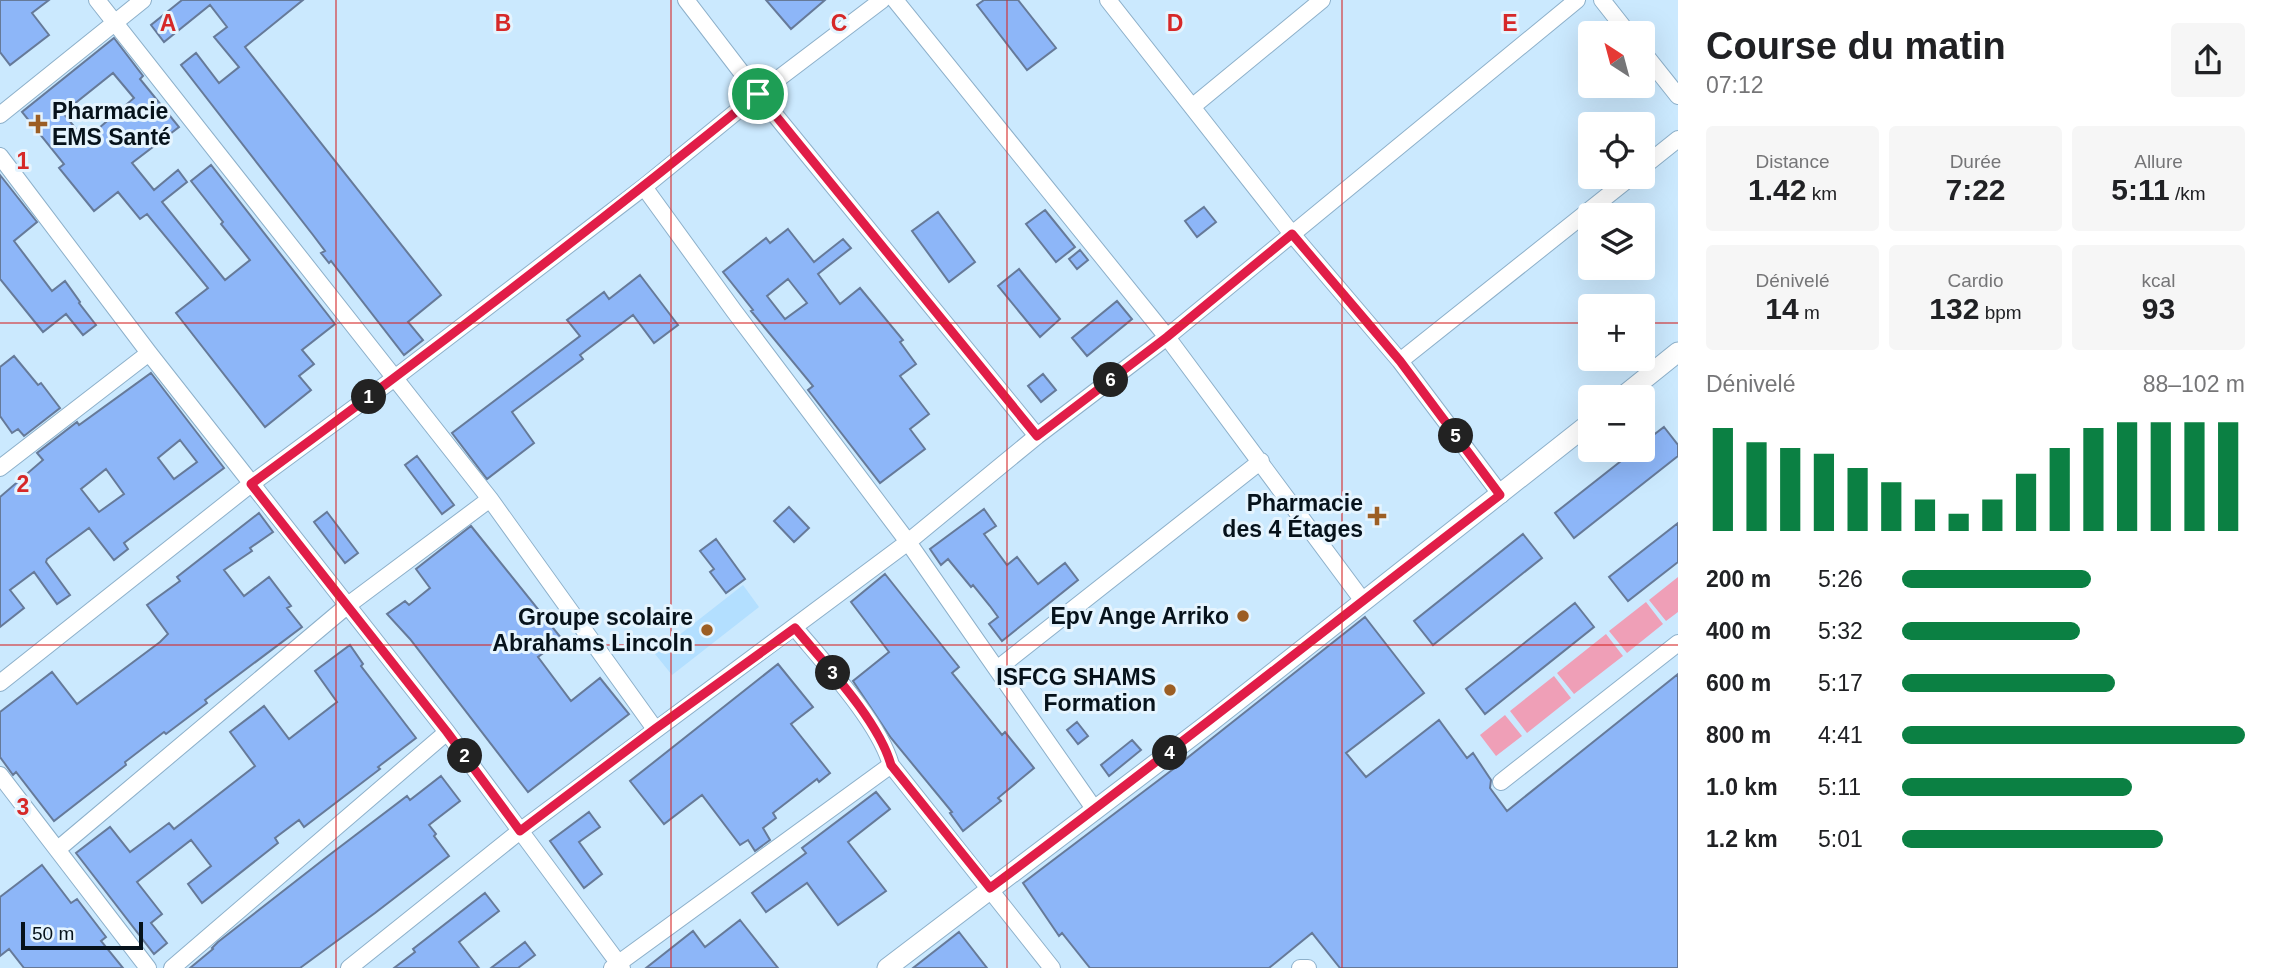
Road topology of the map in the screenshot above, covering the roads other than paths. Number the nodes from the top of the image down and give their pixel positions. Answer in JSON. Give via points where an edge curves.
{"nodes":[{"id":1,"x":97,"y":0,"type":"edge"},
{"id":2,"x":143,"y":0,"type":"edge"},
{"id":3,"x":686,"y":0,"type":"edge"},
{"id":4,"x":882,"y":0,"type":"edge"},
{"id":5,"x":895,"y":0,"type":"edge"},
{"id":6,"x":1108,"y":0,"type":"edge"},
{"id":7,"x":1322,"y":0,"type":"edge"},
{"id":8,"x":1577,"y":0,"type":"edge"},
{"id":9,"x":1602,"y":0,"type":"edge"},
{"id":10,"x":1619,"y":21,"type":"edge"},
{"id":11,"x":115,"y":22,"type":"junction"},
{"id":12,"x":1656,"y":68,"type":"edge"},
{"id":13,"x":758,"y":94,"type":"junction"},
{"id":14,"x":1678,"y":96,"type":"edge"},
{"id":15,"x":1192,"y":107,"type":"junction"},
{"id":16,"x":0,"y":115,"type":"edge"},
{"id":17,"x":1678,"y":139,"type":"edge"},
{"id":18,"x":0,"y":156,"type":"edge"},
{"id":19,"x":1655,"y":157,"type":"edge"},
{"id":20,"x":644,"y":187,"type":"junction"},
{"id":21,"x":1616,"y":189,"type":"edge"},
{"id":22,"x":1292,"y":234,"type":"junction"},
{"id":23,"x":1167,"y":337,"type":"junction"},
{"id":24,"x":1678,"y":352,"type":"edge"},
{"id":25,"x":149,"y":354,"type":"junction"},
{"id":26,"x":1400,"y":361,"type":"junction"},
{"id":27,"x":396,"y":377,"type":"junction"},
{"id":28,"x":1637,"y":385,"type":"edge"},
{"id":29,"x":1578,"y":432,"type":"edge"},
{"id":30,"x":1037,"y":436,"type":"junction"},
{"id":31,"x":1261,"y":461,"type":"junction"},
{"id":32,"x":0,"y":468,"type":"edge"},
{"id":33,"x":251,"y":484,"type":"junction"},
{"id":34,"x":1500,"y":495,"type":"junction"},
{"id":35,"x":490,"y":499,"type":"junction"},
{"id":36,"x":908,"y":542,"type":"junction"},
{"id":37,"x":1363,"y":601,"type":"junction"},
{"id":38,"x":348,"y":605,"type":"junction"},
{"id":39,"x":795,"y":628,"type":"junction"},
{"id":40,"x":1678,"y":643,"type":"edge"},
{"id":41,"x":997,"y":669,"type":"junction"},
{"id":42,"x":0,"y":683,"type":"edge"},
{"id":43,"x":655,"y":729,"type":"junction"},
{"id":44,"x":447,"y":732,"type":"junction"},
{"id":45,"x":891,"y":765,"type":"junction"},
{"id":46,"x":0,"y":775,"type":"edge"},
{"id":47,"x":1501,"y":782,"type":"dead end"},
{"id":48,"x":1095,"y":810,"type":"junction"},
{"id":49,"x":520,"y":831,"type":"junction"},
{"id":50,"x":58,"y":849,"type":"junction"},
{"id":51,"x":990,"y":888,"type":"junction"},
{"id":52,"x":617,"y":966,"type":"edge"},
{"id":53,"x":148,"y":968,"type":"edge"},
{"id":54,"x":172,"y":968,"type":"edge"},
{"id":55,"x":349,"y":968,"type":"edge"},
{"id":56,"x":887,"y":968,"type":"edge"},
{"id":57,"x":1052,"y":968,"type":"edge"},
{"id":58,"x":1300,"y":968,"type":"edge"},
{"id":59,"x":1308,"y":968,"type":"edge"}],
"edges":[{"from":1,"to":11,"type":"street"},
{"from":2,"to":11,"type":"street"},
{"from":3,"to":13,"type":"street"},
{"from":4,"to":13,"type":"street"},
{"from":5,"to":23,"type":"street"},
{"from":6,"to":15,"type":"street"},
{"from":7,"to":15,"type":"street"},
{"from":8,"to":22,"type":"street"},
{"from":9,"to":10,"type":"street"},
{"from":11,"to":16,"type":"street"},
{"from":11,"to":27,"type":"street"},
{"from":12,"to":14,"type":"street"},
{"from":13,"to":20,"type":"street"},
{"from":13,"to":30,"type":"street"},
{"from":15,"to":22,"type":"street"},
{"from":17,"to":19,"type":"street"},
{"from":18,"to":25,"type":"street"},
{"from":20,"to":27,"type":"street"},
{"from":20,"to":36,"type":"street"},
{"from":21,"to":26,"type":"street"},
{"from":22,"to":23,"type":"street"},
{"from":22,"to":26,"type":"street"},
{"from":23,"to":30,"type":"street"},
{"from":23,"to":31,"type":"street"},
{"from":24,"to":28,"type":"street"},
{"from":25,"to":32,"type":"street"},
{"from":25,"to":33,"type":"street"},
{"from":26,"to":34,"type":"street"},
{"from":27,"to":33,"type":"street"},
{"from":27,"to":35,"type":"street"},
{"from":29,"to":34,"type":"street"},
{"from":30,"to":36,"type":"street"},
{"from":31,"to":37,"type":"street"},
{"from":31,"to":41,"type":"street"},
{"from":33,"to":38,"type":"street"},
{"from":33,"to":42,"type":"street"},
{"from":34,"to":37,"type":"street"},
{"from":35,"to":38,"type":"street"},
{"from":35,"to":43,"type":"street"},
{"from":36,"to":39,"type":"street"},
{"from":36,"to":41,"type":"street"},
{"from":37,"to":48,"type":"street"},
{"from":38,"to":44,"type":"street"},
{"from":38,"to":50,"type":"street"},
{"from":39,"to":43,"type":"street"},
{"from":39,"to":45,"type":"street","via":[[869,721],[886,747]]},
{"from":40,"to":47,"type":"street"},
{"from":41,"to":48,"type":"street"},
{"from":43,"to":49,"type":"street"},
{"from":44,"to":49,"type":"street"},
{"from":44,"to":54,"type":"street"},
{"from":45,"to":51,"type":"street"},
{"from":45,"to":52,"type":"street"},
{"from":46,"to":50,"type":"street"},
{"from":48,"to":51,"type":"street"},
{"from":49,"to":52,"type":"street"},
{"from":49,"to":55,"type":"street"},
{"from":50,"to":53,"type":"street"},
{"from":51,"to":56,"type":"street"},
{"from":51,"to":57,"type":"street"},
{"from":58,"to":59,"type":"street"}]}
